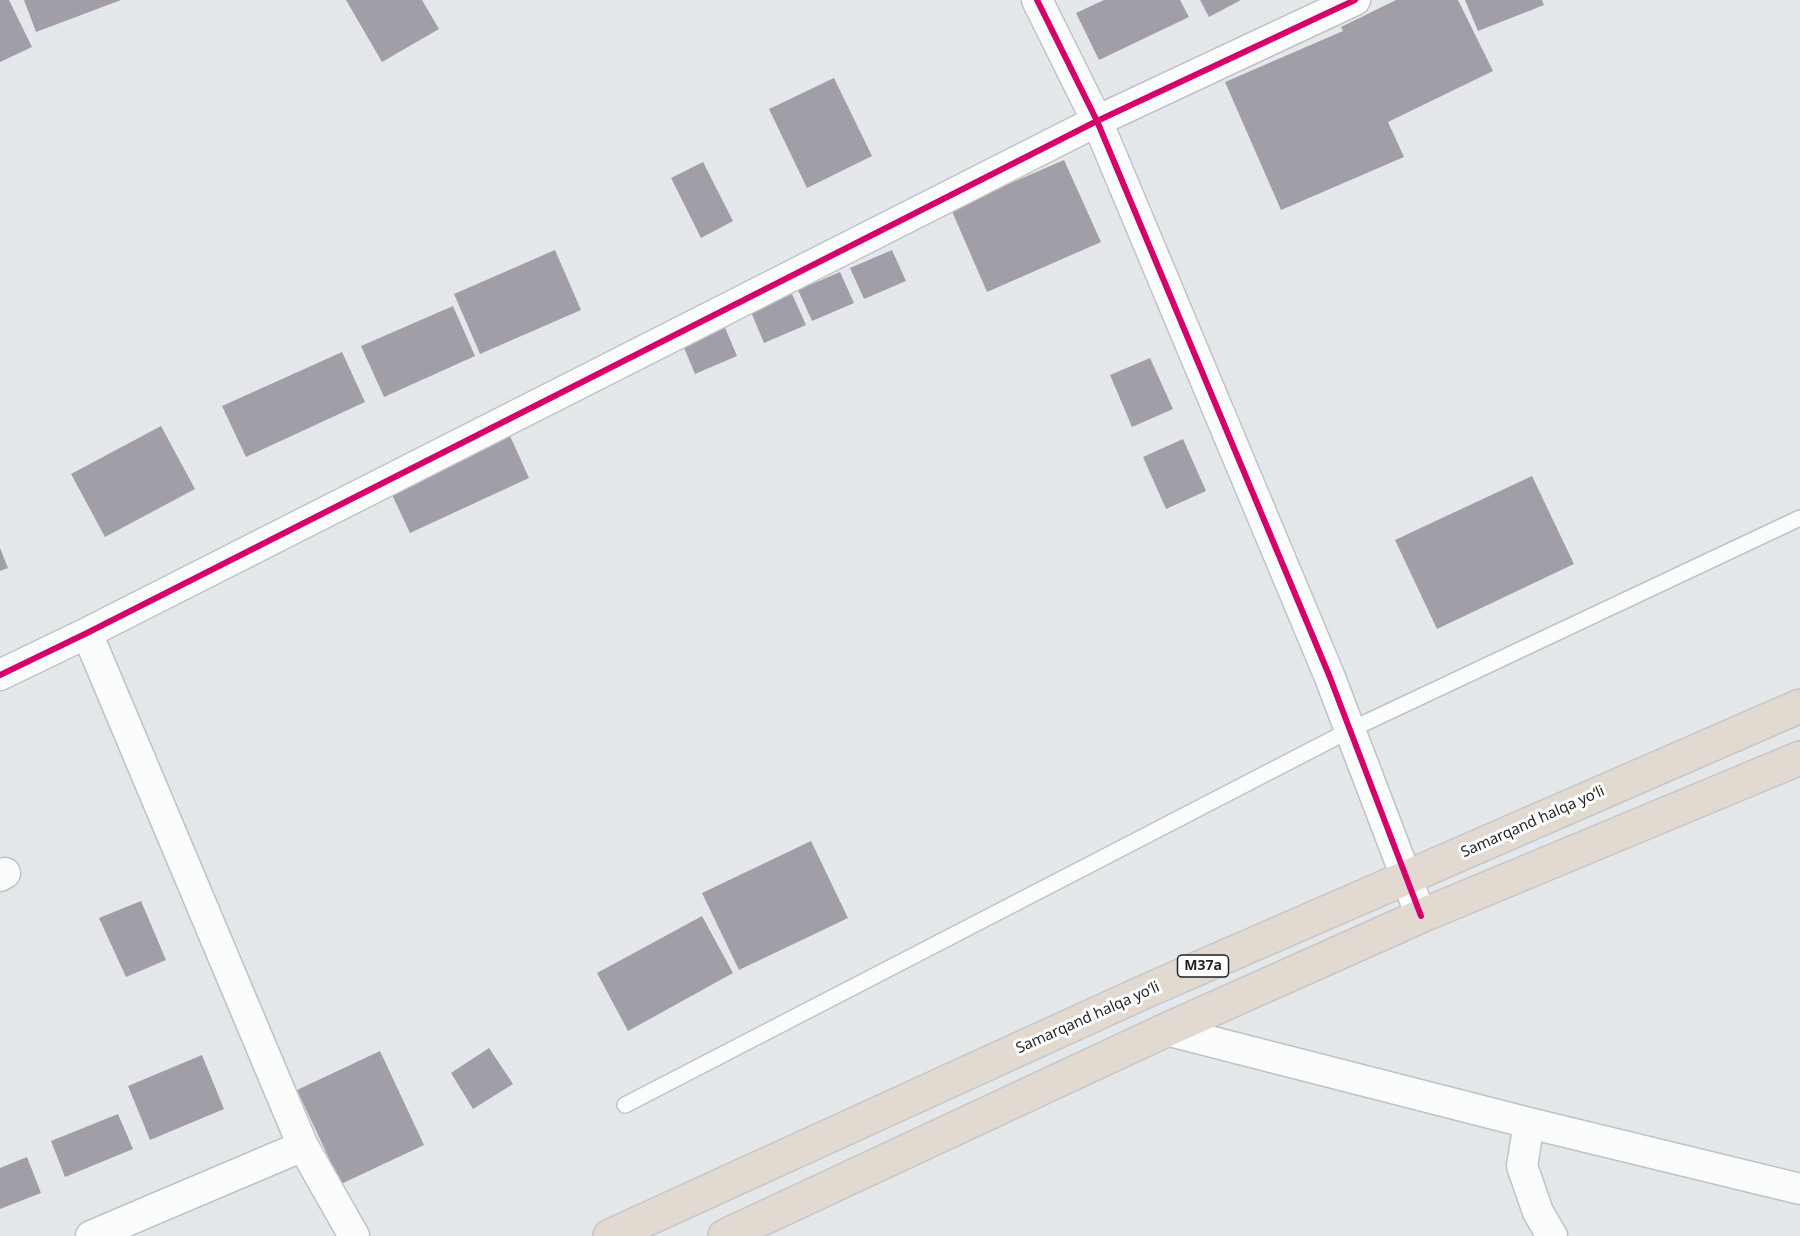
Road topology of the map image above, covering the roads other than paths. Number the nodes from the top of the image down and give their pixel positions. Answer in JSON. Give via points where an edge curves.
{"nodes":[{"id":1,"x":1037,"y":0,"type":"edge"},
{"id":2,"x":1355,"y":0,"type":"edge"},
{"id":3,"x":1097,"y":121,"type":"junction"},
{"id":4,"x":1800,"y":518,"type":"edge"},
{"id":5,"x":87,"y":633,"type":"junction"},
{"id":6,"x":0,"y":675,"type":"edge"},
{"id":7,"x":1800,"y":706,"type":"edge"},
{"id":8,"x":1350,"y":730,"type":"junction"},
{"id":9,"x":1800,"y":758,"type":"edge"},
{"id":10,"x":1406,"y":878,"type":"junction"},
{"id":11,"x":1421,"y":916,"type":"junction"},
{"id":12,"x":1166,"y":1030,"type":"junction"},
{"id":13,"x":625,"y":1105,"type":"dead end"},
{"id":14,"x":1529,"y":1123,"type":"junction"},
{"id":15,"x":303,"y":1146,"type":"junction"},
{"id":16,"x":1800,"y":1189,"type":"edge"},
{"id":17,"x":91,"y":1236,"type":"edge"},
{"id":18,"x":354,"y":1236,"type":"edge"},
{"id":19,"x":610,"y":1236,"type":"edge"},
{"id":20,"x":725,"y":1236,"type":"edge"},
{"id":21,"x":1552,"y":1236,"type":"edge"}],
"edges":[{"from":1,"to":3,"type":"street"},
{"from":2,"to":3,"type":"street"},
{"from":3,"to":5,"type":"street"},
{"from":3,"to":8,"type":"street"},
{"from":4,"to":8,"type":"lane"},
{"from":5,"to":6,"type":"street"},
{"from":5,"to":15,"type":"street"},
{"from":7,"to":10,"type":"highway","name":"Samarqand halqa yoʻli","number":"M37a"},
{"from":8,"to":10,"type":"street"},
{"from":8,"to":13,"type":"lane"},
{"from":9,"to":11,"type":"highway"},
{"from":10,"to":11,"type":"street"},
{"from":10,"to":19,"type":"highway","name":"Samarqand halqa yoʻli","number":"M37a","via":[[1144,992]]},
{"from":11,"to":12,"type":"highway"},
{"from":12,"to":14,"type":"street"},
{"from":12,"to":20,"type":"highway"},
{"from":14,"to":16,"type":"street"},
{"from":14,"to":21,"type":"street","via":[[1522,1166],[1538,1212]]},
{"from":15,"to":17,"type":"street"},
{"from":15,"to":18,"type":"street"}]}
